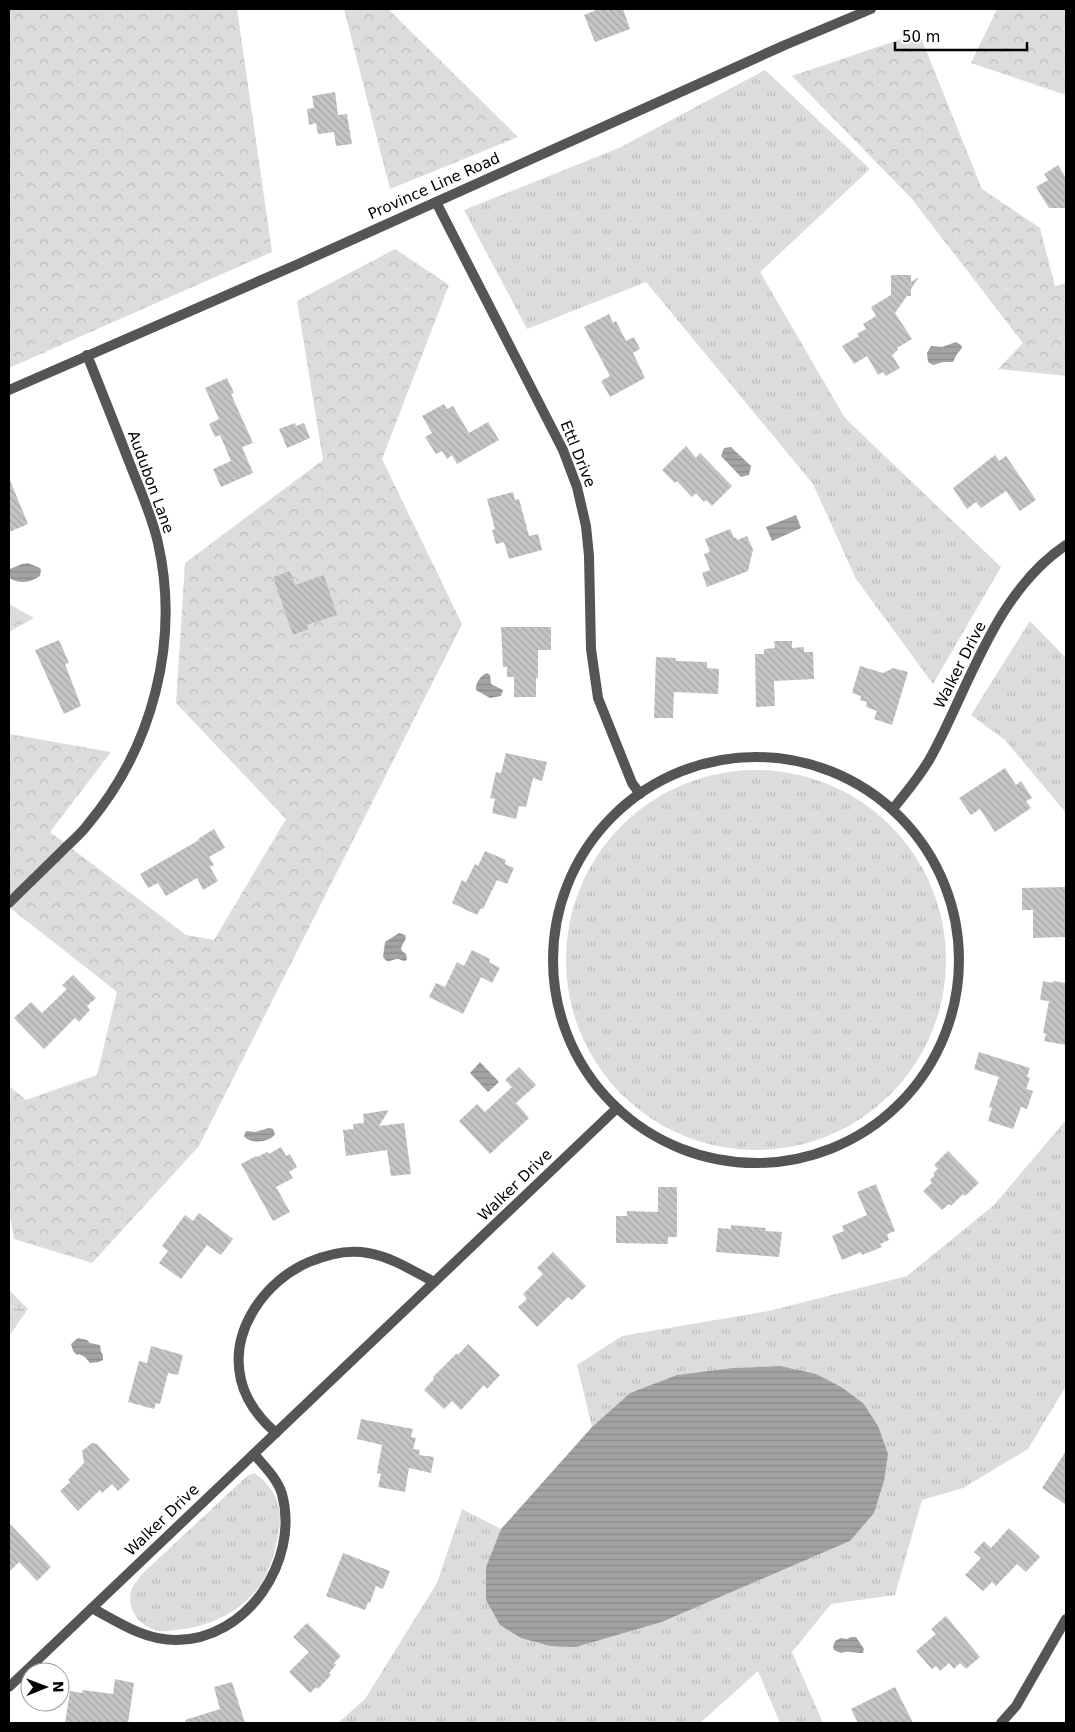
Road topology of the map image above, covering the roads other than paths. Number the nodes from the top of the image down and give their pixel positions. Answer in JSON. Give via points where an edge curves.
{"nodes":[{"id":1,"x":871,"y":9,"type":"edge"},
{"id":2,"x":436,"y":202,"type":"junction"},
{"id":3,"x":87,"y":355,"type":"junction"},
{"id":4,"x":9,"y":390,"type":"edge"},
{"id":5,"x":1066,"y":545,"type":"edge"},
{"id":6,"x":640,"y":794,"type":"junction"},
{"id":7,"x":893,"y":809,"type":"junction"},
{"id":8,"x":9,"y":903,"type":"edge"},
{"id":9,"x":616,"y":1109,"type":"junction"},
{"id":10,"x":434,"y":1282,"type":"junction"},
{"id":11,"x":276,"y":1432,"type":"junction"},
{"id":12,"x":254,"y":1454,"type":"junction"},
{"id":13,"x":92,"y":1608,"type":"junction"},
{"id":14,"x":1066,"y":1619,"type":"edge"},
{"id":15,"x":9,"y":1687,"type":"edge"},
{"id":16,"x":1001,"y":1723,"type":"edge"}],
"edges":[{"from":1,"to":2,"type":"street","name":"Province Line Road"},
{"from":2,"to":3,"type":"street","name":"Province Line Road"},
{"from":2,"to":6,"type":"street","name":"Ettl Drive","via":[[563,450],[577,487],[589,556],[591,649],[598,698],[632,783]]},
{"from":3,"to":4,"type":"street","name":"Province Line Road"},
{"from":3,"to":8,"type":"street","name":"Audubon Lane","via":[[158,543],[166,616],[164,650],[156,694],[145,727],[112,792],[89,824]]},
{"from":5,"to":7,"type":"street","name":"Walker Drive","via":[[1035,572],[1012,600],[993,631],[932,754]]},
{"from":6,"to":7,"type":"street","via":[[691,768],[722,760],[779,758],[834,772],[860,784]]},
{"from":6,"to":9,"type":"street","via":[[610,819],[575,868],[563,897],[553,950],[554,986],[567,1037],[595,1086]]},
{"from":7,"to":9,"type":"street","via":[[913,829],[945,884],[954,915],[959,972],[947,1027],[934,1056],[898,1105],[849,1140],[820,1152],[756,1163],[725,1161],[667,1143]]},
{"from":9,"to":10,"type":"street","name":"Walker Drive"},
{"from":10,"to":11,"type":"street","name":"Walker Drive"},
{"from":10,"to":11,"type":"street","via":[[390,1259],[347,1251],[325,1255],[279,1279],[249,1317],[239,1361],[241,1380],[248,1398],[265,1423]]},
{"from":11,"to":12,"type":"street","name":"Walker Drive"},
{"from":12,"to":13,"type":"street","name":"Walker Drive"},
{"from":12,"to":13,"type":"street","via":[[282,1493],[285,1516],[280,1560],[257,1601],[218,1630],[196,1638],[176,1640],[138,1633]]},
{"from":13,"to":15,"type":"street","name":"Walker Drive"},
{"from":14,"to":16,"type":"street","via":[[1016,1706]]}]}
